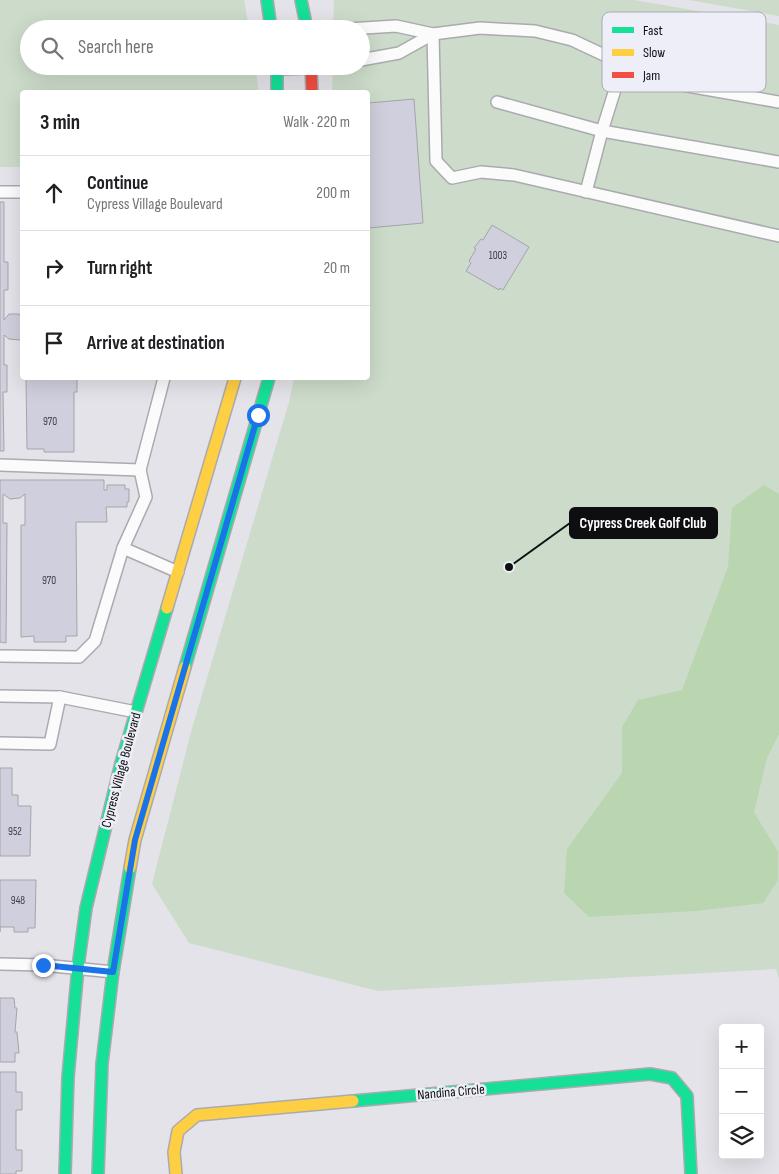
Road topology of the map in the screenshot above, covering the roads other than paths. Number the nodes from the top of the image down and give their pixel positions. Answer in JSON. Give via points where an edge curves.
{"nodes":[{"id":1,"x":267,"y":0,"type":"edge"},
{"id":2,"x":301,"y":0,"type":"edge"},
{"id":3,"x":270,"y":20,"type":"edge"},
{"id":4,"x":305,"y":20,"type":"edge"},
{"id":5,"x":370,"y":28,"type":"edge"},
{"id":6,"x":433,"y":34,"type":"junction"},
{"id":7,"x":602,"y":54,"type":"edge"},
{"id":8,"x":370,"y":58,"type":"edge"},
{"id":9,"x":277,"y":75,"type":"edge"},
{"id":10,"x":314,"y":75,"type":"edge"},
{"id":11,"x":277,"y":90,"type":"edge"},
{"id":12,"x":312,"y":90,"type":"edge"},
{"id":13,"x":614,"y":92,"type":"edge"},
{"id":14,"x":722,"y":92,"type":"edge"},
{"id":15,"x":497,"y":102,"type":"dead end"},
{"id":16,"x":779,"y":102,"type":"edge"},
{"id":17,"x":602,"y":131,"type":"junction"},
{"id":18,"x":779,"y":162,"type":"edge"},
{"id":19,"x":0,"y":192,"type":"edge"},
{"id":20,"x":20,"y":192,"type":"edge"},
{"id":21,"x":586,"y":192,"type":"junction"},
{"id":22,"x":779,"y":236,"type":"edge"},
{"id":23,"x":163,"y":380,"type":"edge"},
{"id":24,"x":234,"y":380,"type":"edge"},
{"id":25,"x":268,"y":380,"type":"edge"},
{"id":26,"x":0,"y":465,"type":"edge"},
{"id":27,"x":140,"y":470,"type":"junction"},
{"id":28,"x":123,"y":548,"type":"junction"},
{"id":29,"x":178,"y":572,"type":"junction"},
{"id":30,"x":0,"y":656,"type":"edge"},
{"id":31,"x":0,"y":696,"type":"edge"},
{"id":32,"x":60,"y":697,"type":"junction"},
{"id":33,"x":136,"y":712,"type":"junction"},
{"id":34,"x":0,"y":743,"type":"edge"},
{"id":35,"x":0,"y":964,"type":"edge"},
{"id":36,"x":78,"y":967,"type":"junction"},
{"id":37,"x":113,"y":972,"type":"junction"},
{"id":38,"x":65,"y":1174,"type":"edge"},
{"id":39,"x":98,"y":1174,"type":"edge"},
{"id":40,"x":176,"y":1174,"type":"edge"},
{"id":41,"x":692,"y":1174,"type":"edge"}],
"edges":[{"from":1,"to":3,"type":"street"},
{"from":2,"to":4,"type":"street"},
{"from":5,"to":6,"type":"lane","via":[[396,26]]},
{"from":6,"to":7,"type":"lane","via":[[480,28],[535,31],[572,40]]},
{"from":6,"to":8,"type":"lane","via":[[399,53]]},
{"from":6,"to":21,"type":"lane","via":[[436,161],[446,172],[452,178],[481,172],[514,175]]},
{"from":9,"to":11,"type":"street"},
{"from":10,"to":12,"type":"street"},
{"from":13,"to":17,"type":"lane"},
{"from":14,"to":16,"type":"lane"},
{"from":15,"to":17,"type":"lane"},
{"from":17,"to":18,"type":"lane"},
{"from":17,"to":21,"type":"lane"},
{"from":19,"to":20,"type":"lane"},
{"from":21,"to":22,"type":"lane"},
{"from":23,"to":27,"type":"lane"},
{"from":24,"to":29,"type":"street","name":"Cypress Village Boulevard"},
{"from":25,"to":37,"type":"street","via":[[135,840]]},
{"from":26,"to":27,"type":"lane"},
{"from":27,"to":28,"type":"lane","via":[[146,497]]},
{"from":28,"to":29,"type":"lane"},
{"from":28,"to":30,"type":"lane","via":[[95,641],[79,657]]},
{"from":29,"to":33,"type":"street","name":"Cypress Village Boulevard"},
{"from":31,"to":32,"type":"lane"},
{"from":32,"to":33,"type":"lane"},
{"from":32,"to":34,"type":"lane","via":[[50,744]]},
{"from":33,"to":36,"type":"street","name":"Cypress Village Boulevard","via":[[86,908]]},
{"from":35,"to":36,"type":"lane"},
{"from":36,"to":37,"type":"lane"},
{"from":36,"to":38,"type":"street","name":"Cypress Village Boulevard","via":[[68,1077]]},
{"from":37,"to":39,"type":"street","via":[[102,1064]]},
{"from":40,"to":41,"type":"street","name":"Nandina Circle","via":[[174,1152],[178,1131],[197,1115],[650,1074],[672,1078],[686,1096]]}]}
